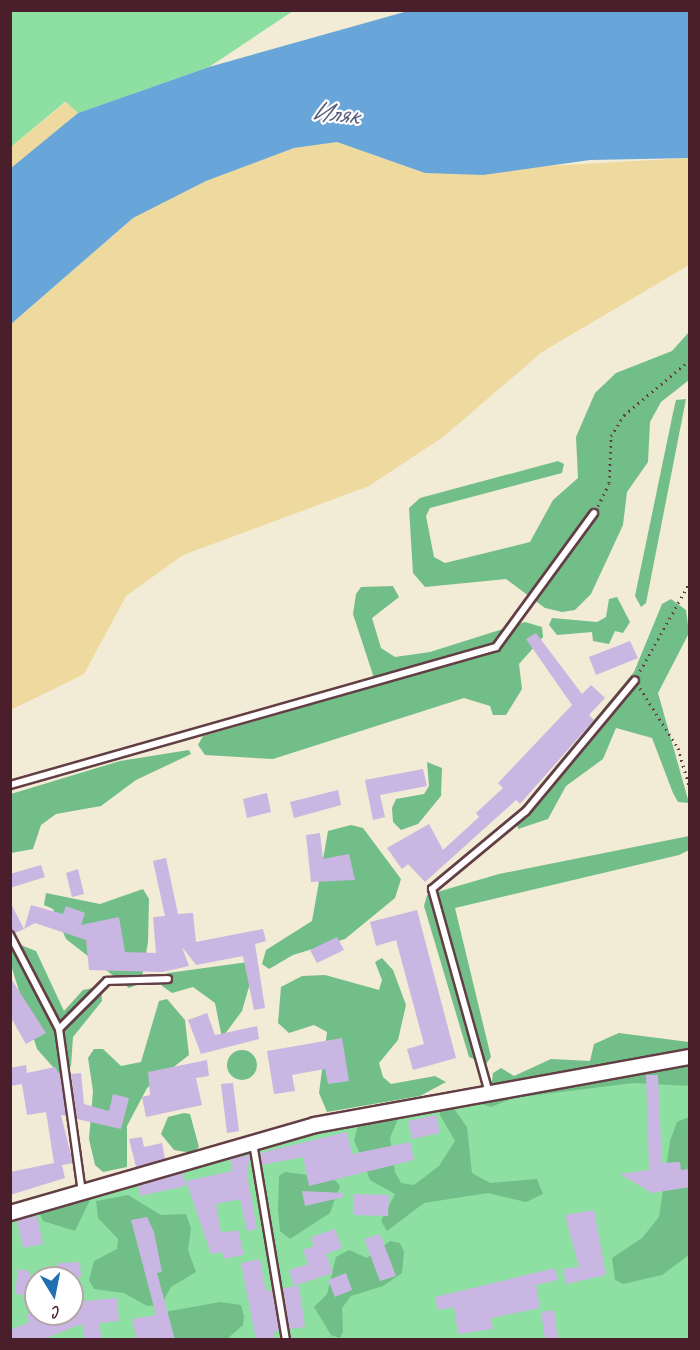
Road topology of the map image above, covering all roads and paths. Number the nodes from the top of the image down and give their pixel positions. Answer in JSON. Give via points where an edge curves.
{"nodes":[{"id":1,"x":690,"y":360,"type":"edge"},
{"id":2,"x":594,"y":513,"type":"joint"},
{"id":3,"x":690,"y":582,"type":"edge"},
{"id":4,"x":635,"y":680,"type":"junction"},
{"id":5,"x":10,"y":785,"type":"edge"},
{"id":6,"x":690,"y":789,"type":"edge"},
{"id":7,"x":10,"y":935,"type":"edge"},
{"id":8,"x":168,"y":980,"type":"dead end"},
{"id":9,"x":59,"y":1029,"type":"junction"},
{"id":10,"x":690,"y":1057,"type":"edge"},
{"id":11,"x":489,"y":1093,"type":"junction"},
{"id":12,"x":253,"y":1143,"type":"junction"},
{"id":13,"x":82,"y":1192,"type":"junction"},
{"id":14,"x":10,"y":1213,"type":"edge"},
{"id":15,"x":690,"y":1232,"type":"edge"},
{"id":16,"x":690,"y":1254,"type":"edge"},
{"id":17,"x":286,"y":1340,"type":"edge"}],
"edges":[{"from":1,"to":2,"type":"path","via":[[624,415],[611,436],[609,483]]},
{"from":2,"to":5,"type":"lane","via":[[496,647]]},
{"from":3,"to":4,"type":"path"},
{"from":4,"to":6,"type":"path","via":[[678,748]]},
{"from":4,"to":11,"type":"lane","via":[[526,811],[432,889]]},
{"from":7,"to":9,"type":"lane"},
{"from":8,"to":9,"type":"lane","via":[[107,981]]},
{"from":9,"to":13,"type":"lane"},
{"from":10,"to":11,"type":"street"},
{"from":11,"to":12,"type":"street","via":[[315,1125]]},
{"from":12,"to":13,"type":"street"},
{"from":12,"to":17,"type":"lane"},
{"from":13,"to":14,"type":"street"},
{"from":15,"to":16,"type":"path","via":[[685,1233]]}]}
